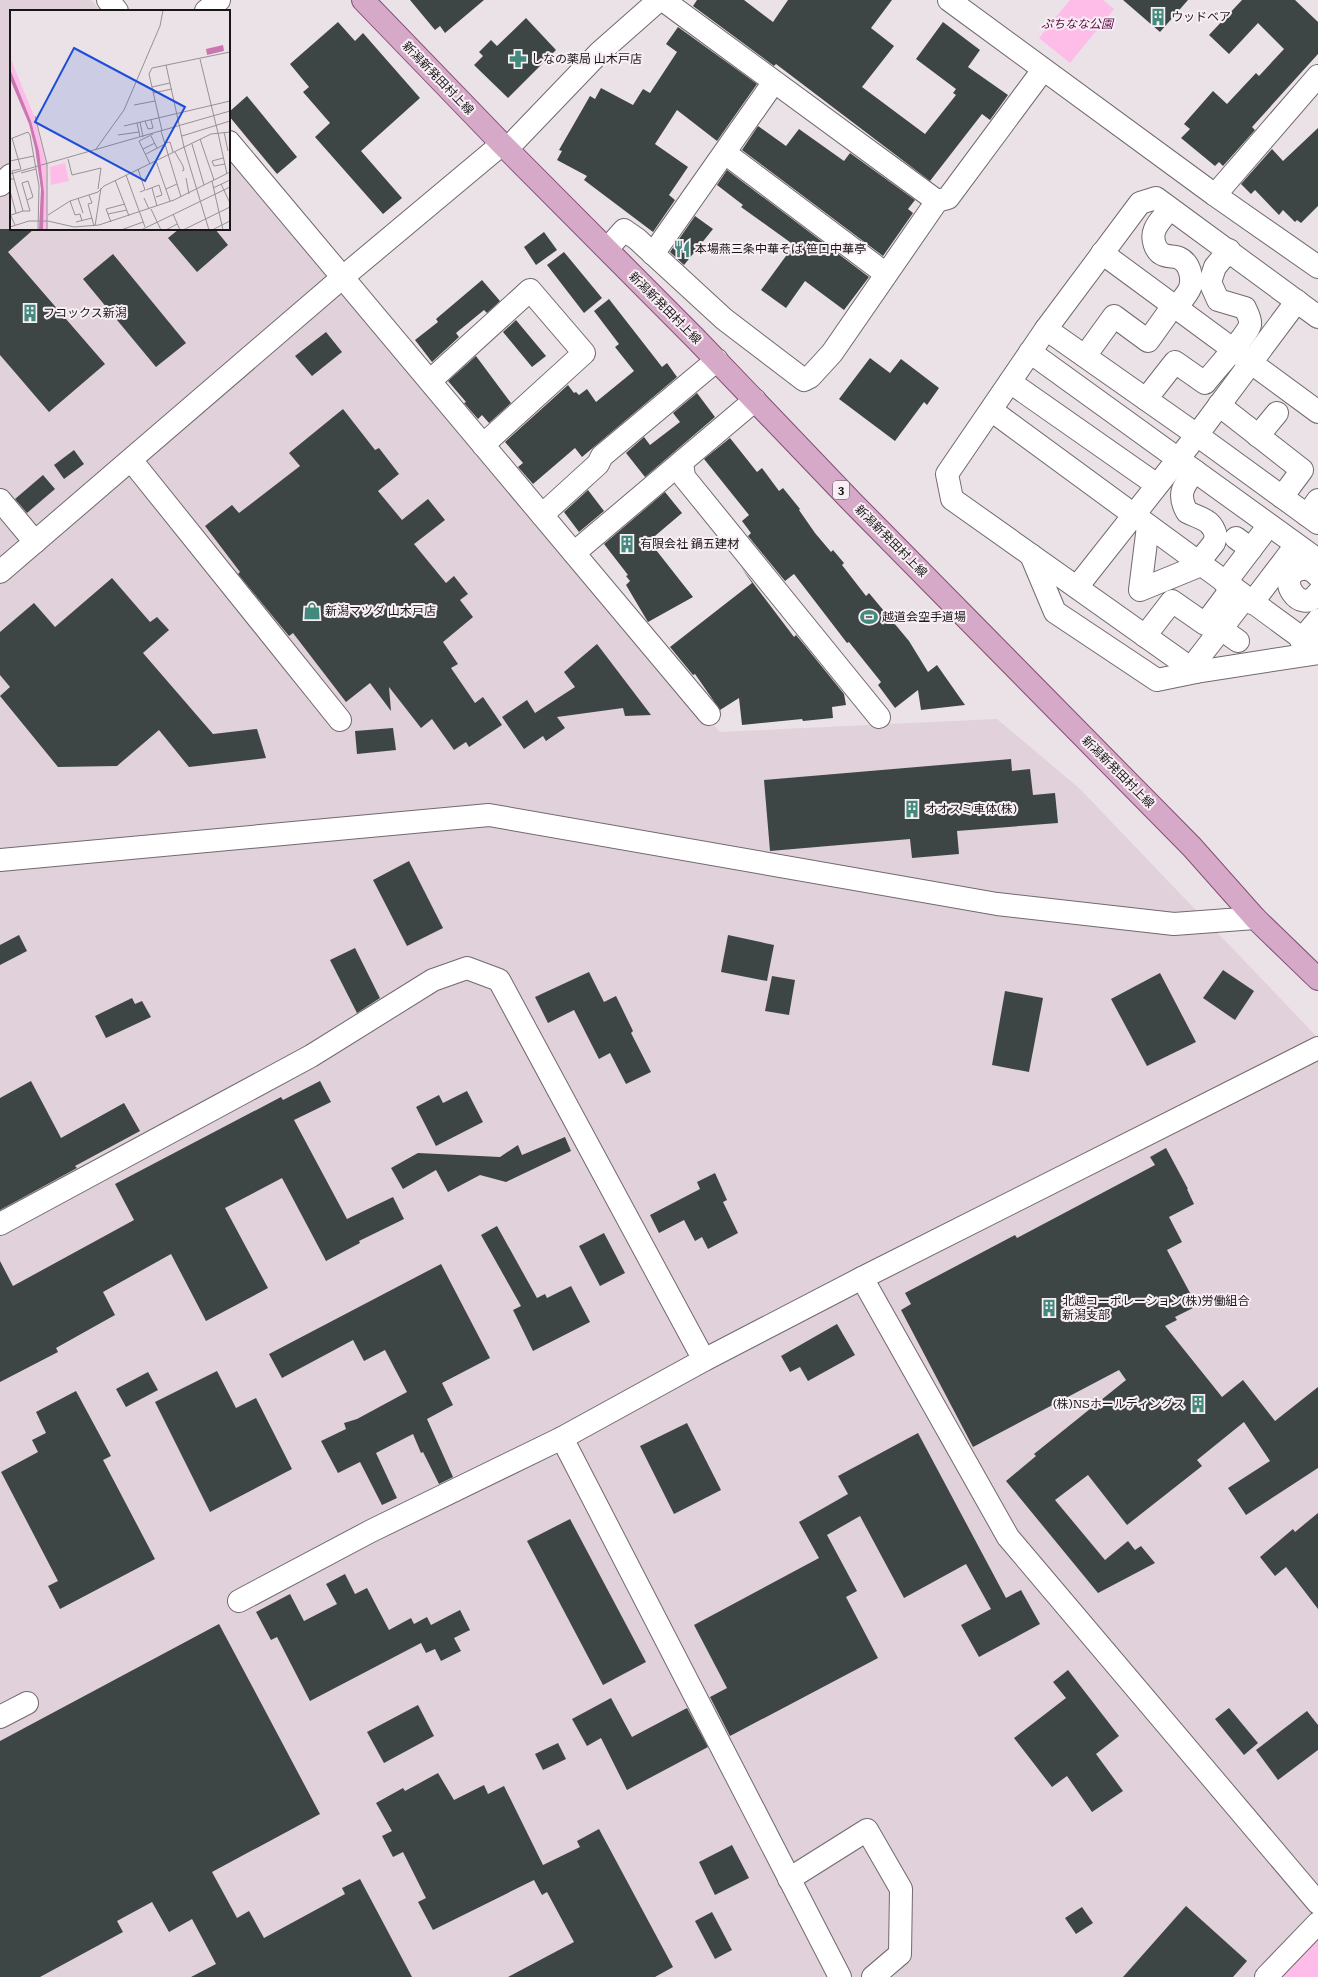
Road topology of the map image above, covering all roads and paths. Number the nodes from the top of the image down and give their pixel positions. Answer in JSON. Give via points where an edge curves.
{"nodes":[{"id":1,"x":108,"y":0,"type":"edge"},
{"id":2,"x":219,"y":0,"type":"edge"},
{"id":3,"x":363,"y":0,"type":"edge"},
{"id":4,"x":653,"y":2,"type":"edge"},
{"id":5,"x":961,"y":3,"type":"edge"},
{"id":6,"x":117,"y":10,"type":"edge"},
{"id":7,"x":207,"y":10,"type":"edge"},
{"id":8,"x":1043,"y":70,"type":"junction"},
{"id":9,"x":1318,"y":76,"type":"edge"},
{"id":10,"x":774,"y":82,"type":"junction"},
{"id":11,"x":230,"y":143,"type":"edge"},
{"id":12,"x":505,"y":147,"type":"junction"},
{"id":13,"x":725,"y":153,"type":"junction"},
{"id":14,"x":10,"y":176,"type":"edge"},
{"id":15,"x":0,"y":185,"type":"edge"},
{"id":16,"x":1215,"y":195,"type":"junction"},
{"id":17,"x":937,"y":201,"type":"junction"},
{"id":18,"x":1170,"y":209,"type":"junction"},
{"id":19,"x":607,"y":249,"type":"junction"},
{"id":20,"x":1228,"y":250,"type":"junction"},
{"id":21,"x":1102,"y":253,"type":"junction"},
{"id":22,"x":653,"y":254,"type":"junction"},
{"id":23,"x":1318,"y":267,"type":"edge"},
{"id":24,"x":886,"y":274,"type":"junction"},
{"id":25,"x":343,"y":277,"type":"junction"},
{"id":26,"x":1297,"y":300,"type":"junction"},
{"id":27,"x":1175,"y":307,"type":"junction"},
{"id":28,"x":1318,"y":317,"type":"edge"},
{"id":29,"x":1046,"y":329,"type":"junction"},
{"id":30,"x":1232,"y":350,"type":"junction"},
{"id":31,"x":1030,"y":352,"type":"junction"},
{"id":32,"x":1085,"y":356,"type":"junction"},
{"id":33,"x":716,"y":360,"type":"junction"},
{"id":34,"x":1250,"y":364,"type":"junction"},
{"id":35,"x":430,"y":381,"type":"junction"},
{"id":36,"x":1010,"y":382,"type":"junction"},
{"id":37,"x":1146,"y":399,"type":"junction"},
{"id":38,"x":755,"y":400,"type":"junction"},
{"id":39,"x":1219,"y":406,"type":"junction"},
{"id":40,"x":991,"y":410,"type":"junction"},
{"id":41,"x":1318,"y":412,"type":"edge"},
{"id":42,"x":1277,"y":413,"type":"dead end"},
{"id":43,"x":1197,"y":435,"type":"junction"},
{"id":44,"x":1258,"y":436,"type":"junction"},
{"id":45,"x":483,"y":445,"type":"junction"},
{"id":46,"x":131,"y":460,"type":"junction"},
{"id":47,"x":682,"y":462,"type":"junction"},
{"id":48,"x":1186,"y":465,"type":"junction"},
{"id":49,"x":1157,"y":485,"type":"junction"},
{"id":50,"x":1282,"y":497,"type":"junction"},
{"id":51,"x":0,"y":500,"type":"edge"},
{"id":52,"x":1314,"y":513,"type":"edge"},
{"id":53,"x":542,"y":515,"type":"junction"},
{"id":54,"x":1141,"y":521,"type":"junction"},
{"id":55,"x":35,"y":542,"type":"junction"},
{"id":56,"x":574,"y":553,"type":"junction"},
{"id":57,"x":1031,"y":555,"type":"junction"},
{"id":58,"x":1318,"y":560,"type":"edge"},
{"id":59,"x":1199,"y":564,"type":"junction"},
{"id":60,"x":0,"y":572,"type":"edge"},
{"id":61,"x":1318,"y":576,"type":"edge"},
{"id":62,"x":1078,"y":587,"type":"junction"},
{"id":63,"x":1238,"y":593,"type":"junction"},
{"id":64,"x":1318,"y":593,"type":"edge"},
{"id":65,"x":1296,"y":597,"type":"junction"},
{"id":66,"x":1318,"y":613,"type":"edge"},
{"id":67,"x":1318,"y":620,"type":"edge"},
{"id":68,"x":1277,"y":621,"type":"junction"},
{"id":69,"x":1145,"y":636,"type":"junction"},
{"id":70,"x":1310,"y":645,"type":"edge"},
{"id":71,"x":1318,"y":653,"type":"edge"},
{"id":72,"x":1194,"y":670,"type":"junction"},
{"id":73,"x":709,"y":714,"type":"dead end"},
{"id":74,"x":879,"y":717,"type":"dead end"},
{"id":75,"x":340,"y":720,"type":"dead end"},
{"id":76,"x":0,"y":860,"type":"edge"},
{"id":77,"x":1256,"y":918,"type":"junction"},
{"id":78,"x":1318,"y":979,"type":"edge"},
{"id":79,"x":1318,"y":1048,"type":"edge"},
{"id":80,"x":0,"y":1224,"type":"edge"},
{"id":81,"x":862,"y":1278,"type":"junction"},
{"id":82,"x":704,"y":1360,"type":"junction"},
{"id":83,"x":562,"y":1438,"type":"junction"},
{"id":84,"x":239,"y":1601,"type":"dead end"},
{"id":85,"x":27,"y":1703,"type":"dead end"},
{"id":86,"x":0,"y":1717,"type":"edge"},
{"id":87,"x":789,"y":1879,"type":"junction"},
{"id":88,"x":1318,"y":1903,"type":"edge"},
{"id":89,"x":1318,"y":1923,"type":"edge"},
{"id":90,"x":840,"y":1977,"type":"edge"},
{"id":91,"x":873,"y":1977,"type":"edge"},
{"id":92,"x":1266,"y":1977,"type":"edge"}],
"edges":[{"from":1,"to":6,"type":"street"},
{"from":2,"to":7,"type":"street"},
{"from":3,"to":12,"type":"main road","name":"新潟新発田村上線","number":"3"},
{"from":4,"to":10,"type":"street"},
{"from":4,"to":12,"type":"street"},
{"from":5,"to":8,"type":"street"},
{"from":8,"to":16,"type":"street"},
{"from":8,"to":17,"type":"street","via":[[948,198]]},
{"from":9,"to":16,"type":"street"},
{"from":10,"to":13,"type":"street"},
{"from":10,"to":17,"type":"street"},
{"from":11,"to":25,"type":"street"},
{"from":12,"to":19,"type":"main road","name":"新潟新発田村上線","number":"3"},
{"from":12,"to":25,"type":"street"},
{"from":13,"to":22,"type":"street"},
{"from":13,"to":24,"type":"street"},
{"from":14,"to":15,"type":"street"},
{"from":16,"to":23,"type":"street"},
{"from":17,"to":24,"type":"street"},
{"from":18,"to":20,"type":"street"},
{"from":18,"to":21,"type":"street","via":[[1156,198],[1140,203]]},
{"from":18,"to":27,"type":"street","via":[[1155,229],[1153,240],[1162,255],[1180,258],[1191,274],[1189,289]]},
{"from":19,"to":22,"type":"street","via":[[624,230]]},
{"from":19,"to":33,"type":"main road","name":"新潟新発田村上線","number":"3"},
{"from":20,"to":26,"type":"street"},
{"from":20,"to":30,"type":"street","via":[[1215,267],[1210,282],[1218,300],[1245,308],[1249,317],[1250,325]]},
{"from":21,"to":27,"type":"street"},
{"from":21,"to":29,"type":"street"},
{"from":22,"to":24,"type":"street","via":[[724,320],[804,380],[810,377],[832,353]]},
{"from":25,"to":35,"type":"street"},
{"from":25,"to":46,"type":"street"},
{"from":26,"to":28,"type":"street"},
{"from":26,"to":34,"type":"street"},
{"from":27,"to":30,"type":"street"},
{"from":27,"to":32,"type":"street","via":[[1148,340],[1114,316]]},
{"from":29,"to":31,"type":"street"},
{"from":29,"to":32,"type":"street"},
{"from":30,"to":34,"type":"street"},
{"from":30,"to":37,"type":"street","via":[[1205,383],[1175,362]]},
{"from":31,"to":36,"type":"street"},
{"from":31,"to":48,"type":"street"},
{"from":32,"to":37,"type":"street"},
{"from":33,"to":38,"type":"main road","name":"新潟新発田村上線","number":"3"},
{"from":33,"to":53,"type":"street","via":[[602,456],[598,464]]},
{"from":34,"to":39,"type":"street"},
{"from":34,"to":41,"type":"street"},
{"from":35,"to":45,"type":"street"},
{"from":35,"to":45,"type":"street","via":[[530,290],[584,353]]},
{"from":36,"to":40,"type":"street"},
{"from":36,"to":49,"type":"street"},
{"from":37,"to":43,"type":"street"},
{"from":38,"to":47,"type":"street"},
{"from":38,"to":77,"type":"main road","name":"新潟新発田村上線","number":"3","via":[[1192,847]]},
{"from":39,"to":43,"type":"street"},
{"from":39,"to":44,"type":"street"},
{"from":40,"to":54,"type":"street"},
{"from":40,"to":57,"type":"street","via":[[948,474],[952,499]]},
{"from":42,"to":44,"type":"street"},
{"from":43,"to":48,"type":"street"},
{"from":43,"to":50,"type":"street"},
{"from":44,"to":50,"type":"street","via":[[1302,470]]},
{"from":45,"to":53,"type":"street"},
{"from":46,"to":55,"type":"street"},
{"from":46,"to":75,"type":"street"},
{"from":47,"to":56,"type":"street"},
{"from":47,"to":74,"type":"street","via":[[684,477]]},
{"from":48,"to":49,"type":"street"},
{"from":48,"to":58,"type":"street"},
{"from":48,"to":59,"type":"street","via":[[1182,502],[1187,512],[1204,517],[1211,523],[1216,536]]},
{"from":49,"to":54,"type":"street"},
{"from":50,"to":52,"type":"street"},
{"from":51,"to":55,"type":"street"},
{"from":53,"to":56,"type":"street"},
{"from":54,"to":59,"type":"street"},
{"from":54,"to":59,"type":"street","via":[[1140,590]]},
{"from":54,"to":62,"type":"street"},
{"from":55,"to":60,"type":"street"},
{"from":56,"to":73,"type":"street"},
{"from":57,"to":62,"type":"street"},
{"from":57,"to":72,"type":"street","via":[[1056,612],[1157,680]]},
{"from":59,"to":63,"type":"street"},
{"from":61,"to":65,"type":"street","via":[[1310,569],[1296,571],[1289,585]]},
{"from":62,"to":69,"type":"street"},
{"from":63,"to":63,"type":"street","via":[[1263,550]]},
{"from":63,"to":68,"type":"street"},
{"from":63,"to":69,"type":"street","via":[[1205,624],[1172,601]]},
{"from":63,"to":72,"type":"street","via":[[1230,635]]},
{"from":64,"to":65,"type":"street","via":[[1312,599]]},
{"from":64,"to":66,"type":"street","via":[[1315,604]]},
{"from":65,"to":68,"type":"street"},
{"from":67,"to":70,"type":"street"},
{"from":68,"to":70,"type":"street"},
{"from":69,"to":72,"type":"street"},
{"from":71,"to":72,"type":"street"},
{"from":76,"to":77,"type":"street","via":[[489,815],[997,904],[1174,924]]},
{"from":77,"to":78,"type":"main road","name":"新潟新発田村上線","number":"3"},
{"from":79,"to":81,"type":"street"},
{"from":80,"to":82,"type":"street","via":[[311,1056],[433,980],[467,968],[499,980]]},
{"from":81,"to":82,"type":"street"},
{"from":81,"to":88,"type":"street","via":[[1008,1537]]},
{"from":82,"to":83,"type":"street"},
{"from":83,"to":84,"type":"street","via":[[371,1531]]},
{"from":83,"to":87,"type":"street"},
{"from":85,"to":86,"type":"street"},
{"from":87,"to":90,"type":"street"},
{"from":87,"to":91,"type":"street","via":[[867,1830],[901,1889],[900,1954]]},
{"from":89,"to":92,"type":"street"}]}
